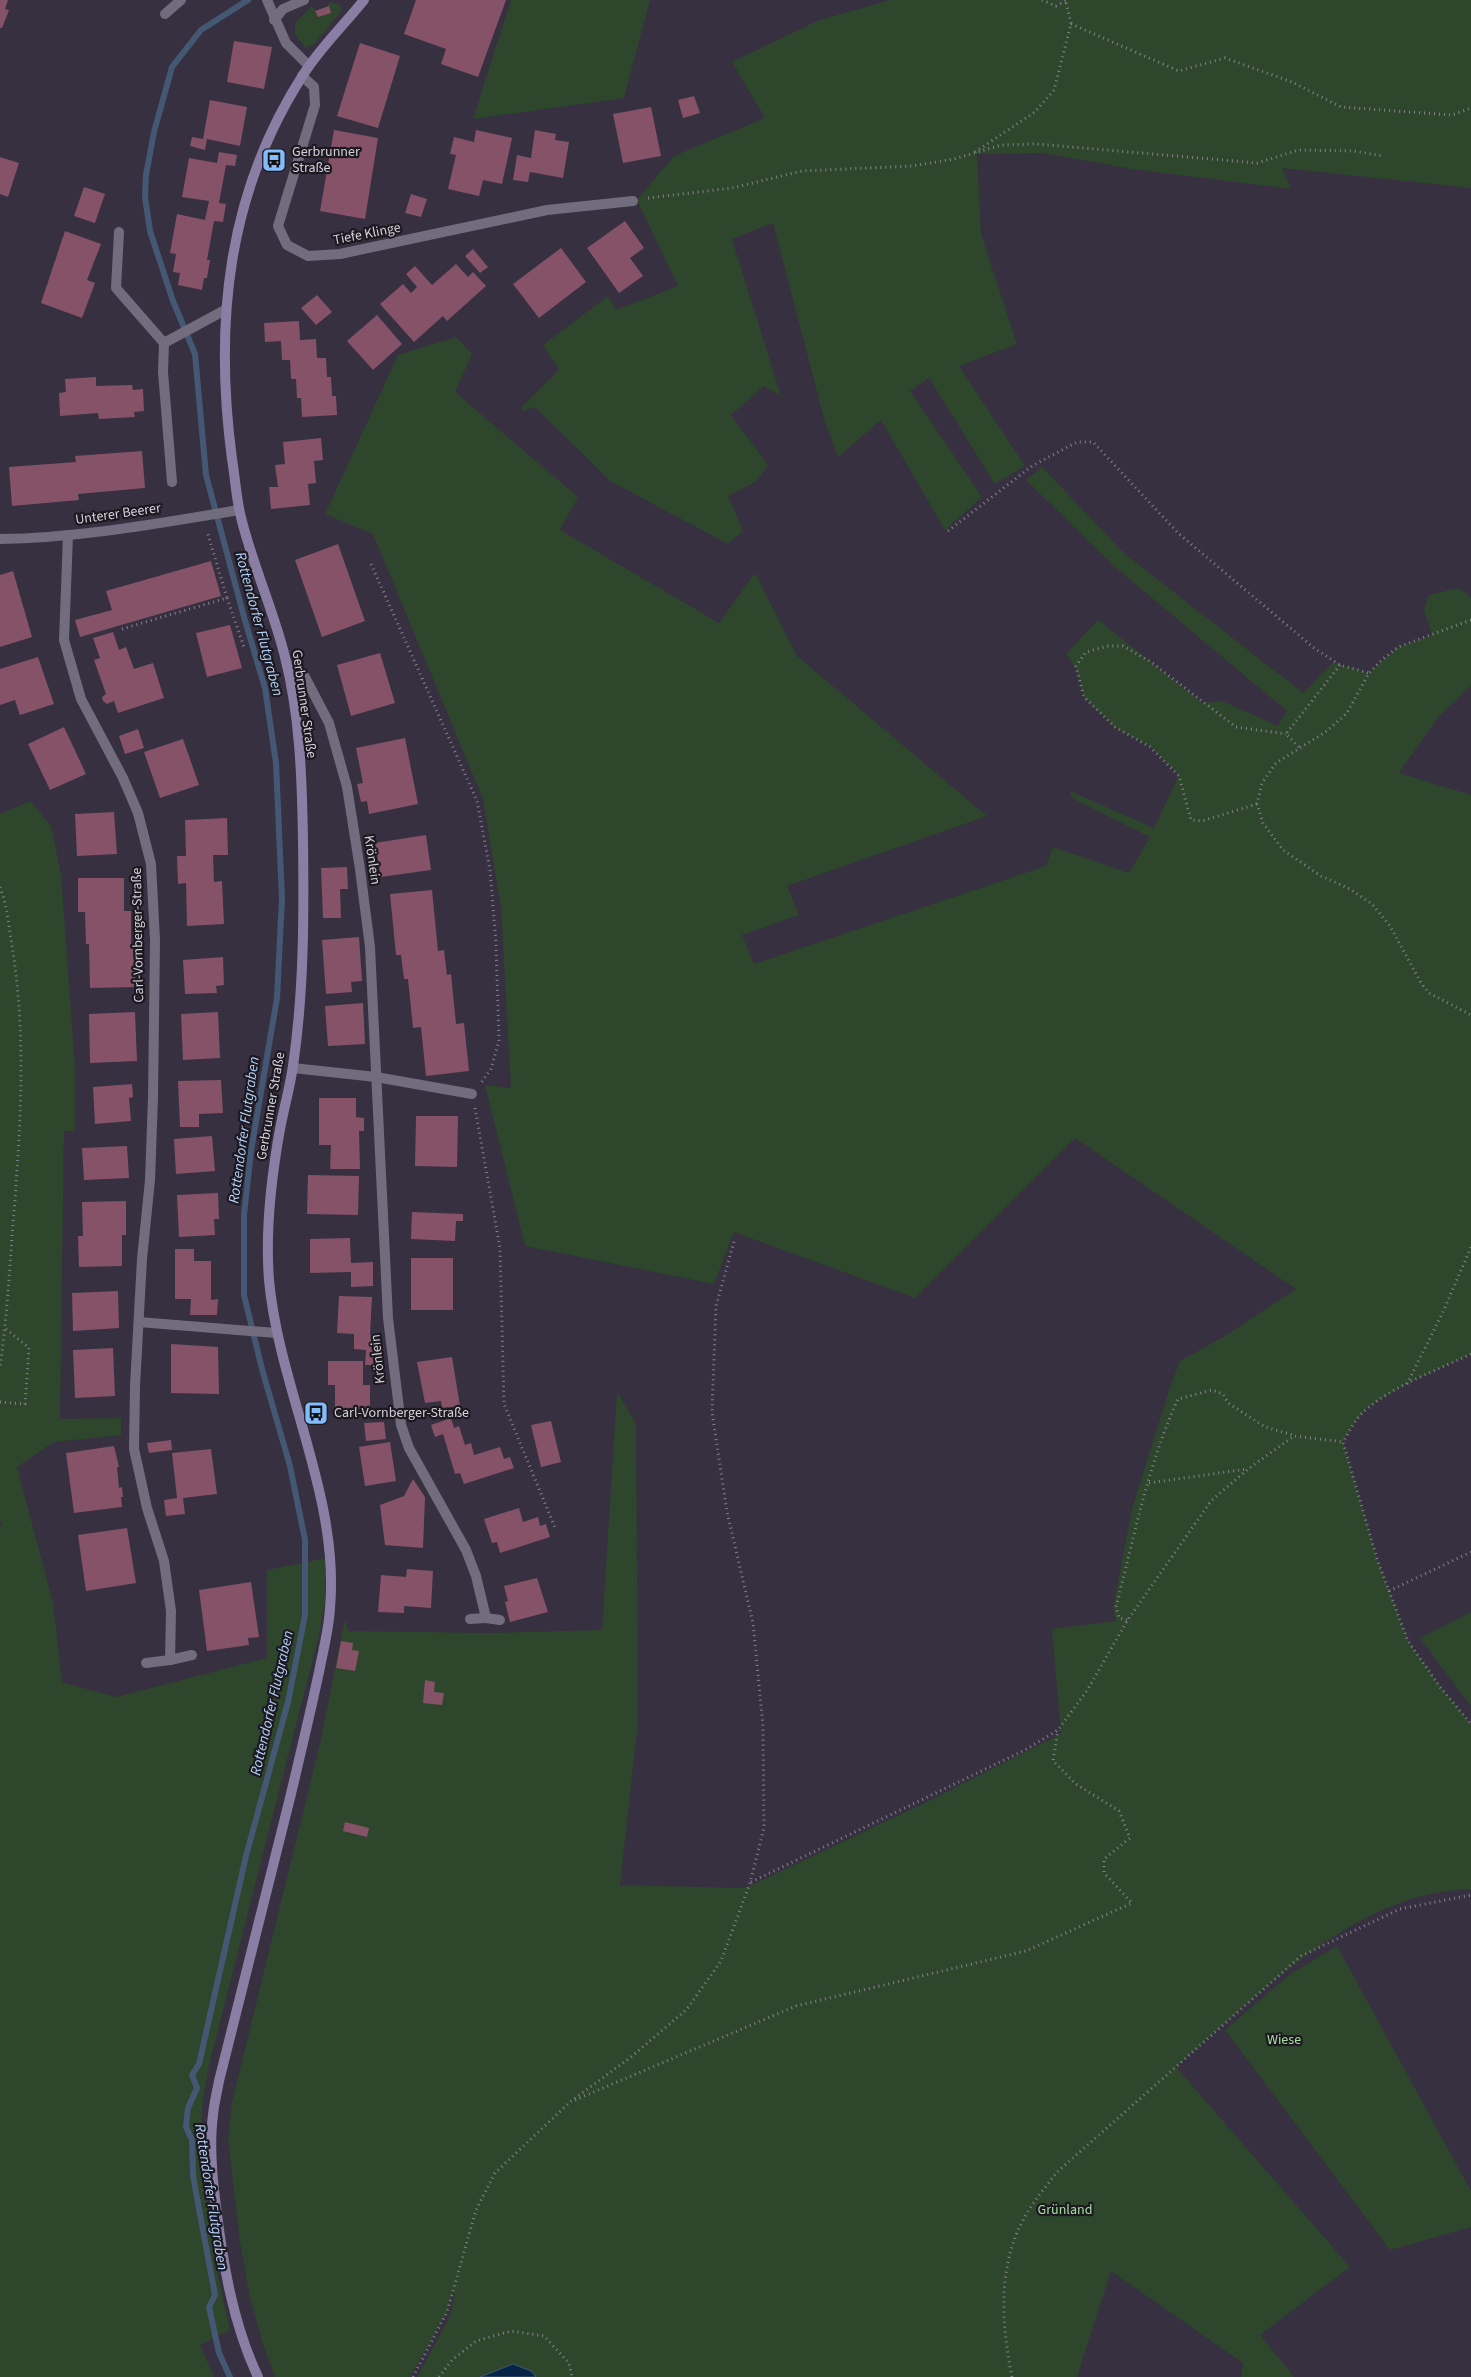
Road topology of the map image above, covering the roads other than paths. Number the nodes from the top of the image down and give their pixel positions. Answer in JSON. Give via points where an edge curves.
{"nodes":[{"id":1,"x":181,"y":0,"type":"edge"},
{"id":2,"x":304,"y":0,"type":"edge"},
{"id":3,"x":364,"y":0,"type":"edge"},
{"id":4,"x":267,"y":2,"type":"edge"},
{"id":5,"x":165,"y":14,"type":"dead end"},
{"id":6,"x":274,"y":20,"type":"junction"},
{"id":7,"x":309,"y":66,"type":"junction"},
{"id":8,"x":302,"y":76,"type":"junction"},
{"id":9,"x":632,"y":200,"type":"road end"},
{"id":10,"x":119,"y":232,"type":"dead end"},
{"id":11,"x":224,"y":310,"type":"junction"},
{"id":12,"x":164,"y":343,"type":"junction"},
{"id":13,"x":172,"y":482,"type":"dead end"},
{"id":14,"x":239,"y":510,"type":"junction"},
{"id":15,"x":68,"y":535,"type":"junction"},
{"id":16,"x":0,"y":539,"type":"edge"},
{"id":17,"x":287,"y":664,"type":"junction"},
{"id":18,"x":293,"y":1068,"type":"junction"},
{"id":19,"x":376,"y":1077,"type":"junction"},
{"id":20,"x":472,"y":1094,"type":"road end"},
{"id":21,"x":139,"y":1322,"type":"junction"},
{"id":22,"x":276,"y":1333,"type":"junction"},
{"id":23,"x":486,"y":1618,"type":"junction"},
{"id":24,"x":470,"y":1620,"type":"dead end"},
{"id":25,"x":500,"y":1620,"type":"dead end"},
{"id":26,"x":192,"y":1655,"type":"dead end"},
{"id":27,"x":170,"y":1660,"type":"junction"},
{"id":28,"x":146,"y":1663,"type":"dead end"},
{"id":29,"x":258,"y":2377,"type":"edge"}],
"edges":[{"from":1,"to":5,"type":"street"},
{"from":2,"to":6,"type":"street","via":[[283,9]]},
{"from":3,"to":7,"type":"street","name":"Gerbrunner Straße"},
{"from":4,"to":6,"type":"street"},
{"from":6,"to":7,"type":"street","via":[[286,42]]},
{"from":7,"to":8,"type":"street","name":"Gerbrunner Straße"},
{"from":8,"to":9,"type":"street","name":"Tiefe Klinge","via":[[314,87],[315,106],[278,226],[287,245],[308,256],[340,254],[547,210]]},
{"from":8,"to":11,"type":"street","name":"Gerbrunner Straße","via":[[260,155],[239,221]]},
{"from":10,"to":12,"type":"street","via":[[116,288]]},
{"from":11,"to":12,"type":"street"},
{"from":11,"to":14,"type":"street","name":"Gerbrunner Straße","via":[[227,421]]},
{"from":12,"to":13,"type":"street","via":[[163,372]]},
{"from":14,"to":15,"type":"street","name":"Unterer Beerer"},
{"from":14,"to":17,"type":"street","name":"Gerbrunner Straße"},
{"from":15,"to":16,"type":"street","name":"Unterer Beerer"},
{"from":15,"to":21,"type":"street","name":"Carl-Vornberger-Straße","via":[[64,640],[81,699],[138,813],[151,864],[155,940],[153,1097]]},
{"from":17,"to":18,"type":"street","name":"Gerbrunner Straße","via":[[298,747],[304,883],[303,956]]},
{"from":17,"to":19,"type":"street","name":"Krönlein","via":[[305,677],[329,723],[347,787],[370,947]]},
{"from":18,"to":19,"type":"street"},
{"from":18,"to":22,"type":"street","name":"Gerbrunner Straße","via":[[269,1201],[268,1257]]},
{"from":19,"to":20,"type":"street"},
{"from":19,"to":23,"type":"street","name":"Krönlein","via":[[388,1318],[401,1425],[409,1448],[466,1550]]},
{"from":21,"to":22,"type":"street"},
{"from":21,"to":27,"type":"street","name":"Carl-Vornberger-Straße","via":[[134,1449],[147,1508],[164,1560],[171,1611]]},
{"from":22,"to":29,"type":"street","name":"Gerbrunner Straße","via":[[328,1540],[331,1607],[306,1735],[212,2116],[211,2148],[221,2243],[240,2330]]},
{"from":23,"to":24,"type":"street"},
{"from":23,"to":25,"type":"street"},
{"from":26,"to":27,"type":"street"},
{"from":27,"to":28,"type":"street"}]}
